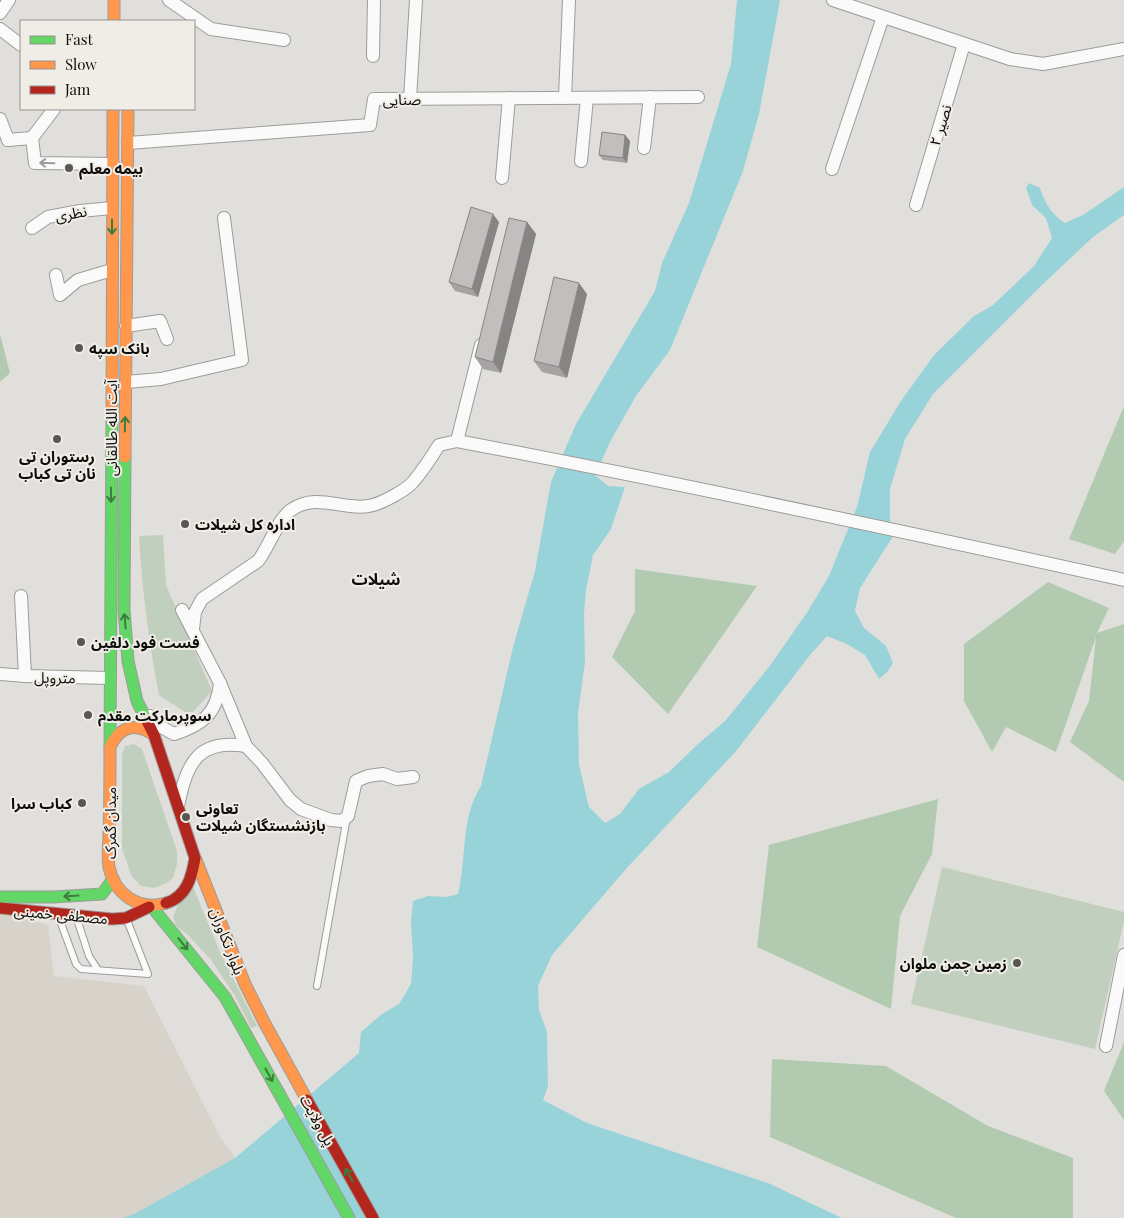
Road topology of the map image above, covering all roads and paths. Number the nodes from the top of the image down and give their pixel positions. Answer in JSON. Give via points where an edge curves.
{"nodes":[{"id":1,"x":9,"y":0,"type":"edge"},
{"id":2,"x":114,"y":0,"type":"edge"},
{"id":3,"x":169,"y":0,"type":"edge"},
{"id":4,"x":374,"y":0,"type":"edge"},
{"id":5,"x":416,"y":0,"type":"edge"},
{"id":6,"x":569,"y":0,"type":"edge"},
{"id":7,"x":835,"y":0,"type":"edge"},
{"id":8,"x":0,"y":13,"type":"edge"},
{"id":9,"x":883,"y":17,"type":"junction"},
{"id":10,"x":114,"y":20,"type":"edge"},
{"id":11,"x":0,"y":29,"type":"edge"},
{"id":12,"x":284,"y":40,"type":"dead end"},
{"id":13,"x":20,"y":44,"type":"edge"},
{"id":14,"x":964,"y":44,"type":"junction"},
{"id":15,"x":1124,"y":49,"type":"edge"},
{"id":16,"x":373,"y":56,"type":"dead end"},
{"id":17,"x":698,"y":96,"type":"dead end"},
{"id":18,"x":650,"y":97,"type":"junction"},
{"id":19,"x":509,"y":98,"type":"junction"},
{"id":20,"x":565,"y":98,"type":"junction"},
{"id":21,"x":587,"y":98,"type":"junction"},
{"id":22,"x":410,"y":99,"type":"junction"},
{"id":23,"x":53,"y":110,"type":"edge"},
{"id":24,"x":113,"y":110,"type":"edge"},
{"id":25,"x":128,"y":110,"type":"edge"},
{"id":26,"x":0,"y":119,"type":"edge"},
{"id":27,"x":32,"y":138,"type":"junction"},
{"id":28,"x":113,"y":143,"type":"junction"},
{"id":29,"x":128,"y":143,"type":"junction"},
{"id":30,"x":644,"y":148,"type":"dead end"},
{"id":31,"x":581,"y":162,"type":"dead end"},
{"id":32,"x":113,"y":164,"type":"junction"},
{"id":33,"x":832,"y":169,"type":"dead end"},
{"id":34,"x":502,"y":178,"type":"dead end"},
{"id":35,"x":916,"y":206,"type":"dead end"},
{"id":36,"x":112,"y":208,"type":"junction"},
{"id":37,"x":224,"y":218,"type":"dead end"},
{"id":38,"x":32,"y":228,"type":"dead end"},
{"id":39,"x":112,"y":270,"type":"junction"},
{"id":40,"x":56,"y":275,"type":"dead end"},
{"id":41,"x":126,"y":326,"type":"junction"},
{"id":42,"x":483,"y":335,"type":"edge"},
{"id":43,"x":167,"y":339,"type":"dead end"},
{"id":44,"x":126,"y":382,"type":"junction"},
{"id":45,"x":457,"y":441,"type":"junction"},
{"id":46,"x":1124,"y":580,"type":"edge"},
{"id":47,"x":21,"y":596,"type":"dead end"},
{"id":48,"x":182,"y":610,"type":"dead end"},
{"id":49,"x":193,"y":629,"type":"junction"},
{"id":50,"x":0,"y":674,"type":"edge"},
{"id":51,"x":25,"y":676,"type":"junction"},
{"id":52,"x":110,"y":678,"type":"junction"},
{"id":53,"x":220,"y":683,"type":"junction"},
{"id":54,"x":111,"y":706,"type":"junction"},
{"id":55,"x":129,"y":707,"type":"junction"},
{"id":56,"x":154,"y":734,"type":"junction"},
{"id":57,"x":246,"y":746,"type":"junction"},
{"id":58,"x":110,"y":748,"type":"junction"},
{"id":59,"x":413,"y":777,"type":"dead end"},
{"id":60,"x":178,"y":807,"type":"junction"},
{"id":61,"x":348,"y":816,"type":"junction"},
{"id":62,"x":195,"y":858,"type":"junction"},
{"id":63,"x":113,"y":879,"type":"junction"},
{"id":64,"x":102,"y":894,"type":"junction"},
{"id":65,"x":0,"y":898,"type":"edge"},
{"id":66,"x":151,"y":907,"type":"junction"},
{"id":67,"x":0,"y":908,"type":"edge"},
{"id":68,"x":58,"y":914,"type":"junction"},
{"id":69,"x":76,"y":917,"type":"junction"},
{"id":70,"x":99,"y":918,"type":"junction"},
{"id":71,"x":126,"y":918,"type":"junction"},
{"id":72,"x":1124,"y":955,"type":"edge"},
{"id":73,"x":98,"y":970,"type":"junction"},
{"id":74,"x":316,"y":986,"type":"dead end"},
{"id":75,"x":264,"y":1022,"type":"joint"},
{"id":76,"x":245,"y":1033,"type":"joint"},
{"id":77,"x":1106,"y":1046,"type":"dead end"},
{"id":78,"x":348,"y":1218,"type":"edge"},
{"id":79,"x":373,"y":1218,"type":"edge"}],
"edges":[{"from":1,"to":8,"type":"street"},
{"from":2,"to":10,"type":"main road"},
{"from":3,"to":12,"type":"street","via":[[211,30]]},
{"from":4,"to":16,"type":"street"},
{"from":5,"to":22,"type":"street"},
{"from":6,"to":20,"type":"street"},
{"from":7,"to":9,"type":"street"},
{"from":9,"to":14,"type":"street"},
{"from":9,"to":33,"type":"street"},
{"from":11,"to":13,"type":"street"},
{"from":14,"to":15,"type":"street","via":[[1010,59],[1042,64]]},
{"from":14,"to":35,"type":"street","name":"نصیر ۲"},
{"from":17,"to":18,"type":"street","name":"صنایی"},
{"from":18,"to":21,"type":"street","name":"صنایی"},
{"from":18,"to":30,"type":"street"},
{"from":19,"to":20,"type":"street","name":"صنایی"},
{"from":19,"to":22,"type":"street","name":"صنایی"},
{"from":19,"to":34,"type":"street"},
{"from":20,"to":21,"type":"street","name":"صنایی"},
{"from":21,"to":31,"type":"street"},
{"from":22,"to":29,"type":"street","name":"صنایی","via":[[374,99],[370,125]]},
{"from":23,"to":27,"type":"street"},
{"from":24,"to":28,"type":"main road","name":"آیت الله طالقانی"},
{"from":25,"to":29,"type":"main road","name":"آیت الله طالقانی"},
{"from":26,"to":27,"type":"street","via":[[8,140]]},
{"from":32,"to":27,"type":"street","one_way":true,"via":[[35,163]]},
{"from":28,"to":29,"type":"main road"},
{"from":28,"to":32,"type":"main road","name":"آیت الله طالقانی"},
{"from":29,"to":41,"type":"main road","name":"آیت الله طالقانی"},
{"from":32,"to":36,"type":"main road","name":"آیت الله طالقانی"},
{"from":36,"to":38,"type":"street","name":"نظری","via":[[48,217]]},
{"from":36,"to":39,"type":"main road","name":"آیت الله طالقانی","one_way":true},
{"from":37,"to":44,"type":"street","via":[[242,360],[161,380]]},
{"from":39,"to":40,"type":"street","via":[[78,280],[60,295]]},
{"from":39,"to":52,"type":"main road","name":"آیت الله طالقانی","one_way":true},
{"from":41,"to":43,"type":"street","via":[[160,320]]},
{"from":41,"to":44,"type":"main road","name":"آیت الله طالقانی"},
{"from":42,"to":45,"type":"street"},
{"from":55,"to":44,"type":"main road","name":"آیت الله طالقانی","one_way":true,"via":[[132,682],[124,609]]},
{"from":45,"to":46,"type":"street"},
{"from":45,"to":49,"type":"street","via":[[439,444],[412,484],[374,505],[348,506],[325,501],[290,510],[258,561],[202,600],[194,612]]},
{"from":47,"to":51,"type":"street"},
{"from":48,"to":49,"type":"street"},
{"from":49,"to":53,"type":"street"},
{"from":50,"to":51,"type":"street","name":"متروپل"},
{"from":51,"to":52,"type":"street","name":"متروپل"},
{"from":52,"to":54,"type":"main road","name":"آیت الله طالقانی"},
{"from":53,"to":55,"type":"street","via":[[219,695],[210,714],[190,729],[174,734]]},
{"from":53,"to":57,"type":"street"},
{"from":54,"to":55,"type":"main road","via":[[115,712]]},
{"from":54,"to":58,"type":"main road","name":"آیت الله طالقانی"},
{"from":55,"to":56,"type":"main road","name":"آیت الله طالقانی"},
{"from":56,"to":58,"type":"main road","via":[[143,728],[131,727],[120,732]]},
{"from":56,"to":60,"type":"main road"},
{"from":57,"to":60,"type":"street","via":[[220,744],[198,755],[189,768]]},
{"from":57,"to":61,"type":"street","via":[[301,809],[331,820],[342,821]]},
{"from":58,"to":63,"type":"main road","name":"میدان گمرک","via":[[110,866]]},
{"from":59,"to":61,"type":"street","via":[[397,779],[383,774],[356,781]]},
{"from":60,"to":62,"type":"main road"},
{"from":61,"to":74,"type":"lane"},
{"from":62,"to":66,"type":"main road","via":[[192,879],[184,892],[172,902]]},
{"from":62,"to":75,"type":"main road","name":"بلوار تکاوران","via":[[245,984]]},
{"from":63,"to":64,"type":"main road","name":"مصطفی خمینی"},
{"from":63,"to":66,"type":"main road","name":"میدان گمرک","via":[[122,894],[131,901]]},
{"from":64,"to":65,"type":"main road","name":"مصطفی خمینی","one_way":true},
{"from":64,"to":70,"type":"main road","via":[[110,905],[106,915]]},
{"from":66,"to":71,"type":"main road","name":"مصطفی خمینی"},
{"from":66,"to":76,"type":"main road","name":"بلوار تکاوران","one_way":true,"via":[[225,996]]},
{"from":67,"to":68,"type":"main road","name":"مصطفی خمینی"},
{"from":68,"to":69,"type":"main road","name":"مصطفی خمینی"},
{"from":68,"to":73,"type":"lane","via":[[76,964],[81,969]]},
{"from":69,"to":70,"type":"main road","name":"مصطفی خمینی"},
{"from":69,"to":73,"type":"lane","via":[[89,956]]},
{"from":70,"to":71,"type":"main road","name":"مصطفی خمینی"},
{"from":71,"to":73,"type":"lane","via":[[148,974]]},
{"from":72,"to":77,"type":"street"},
{"from":79,"to":75,"type":"main road","name":"پل ولایت","one_way":true},
{"from":76,"to":78,"type":"main road","name":"پل ولایت","one_way":true}]}
